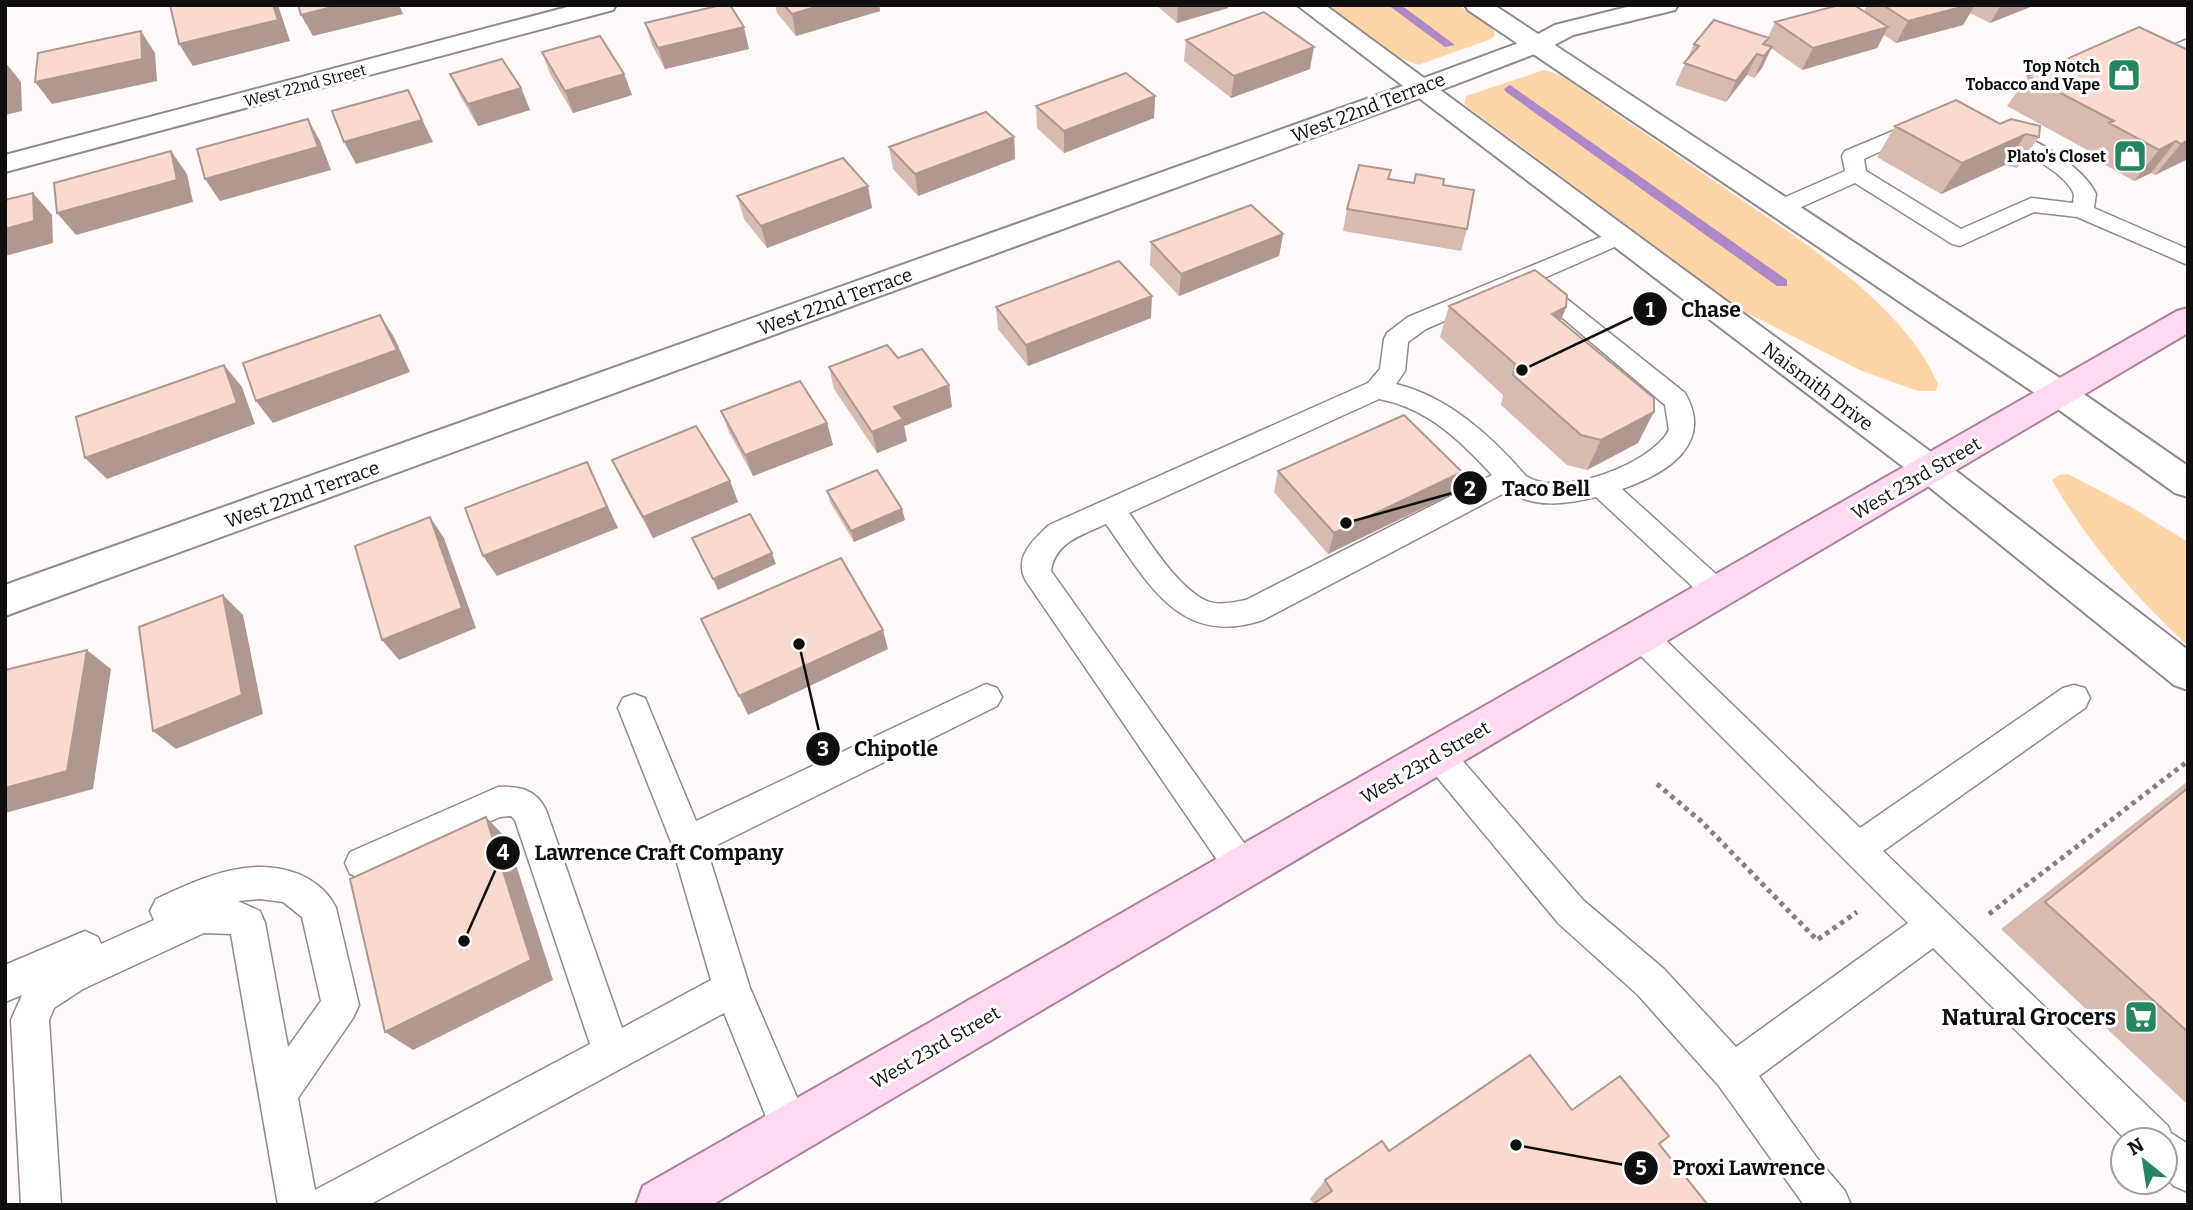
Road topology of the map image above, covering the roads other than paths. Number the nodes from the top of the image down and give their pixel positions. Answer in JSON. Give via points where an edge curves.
{"nodes":[{"id":1,"x":604,"y":5,"type":"edge"},
{"id":2,"x":1308,"y":5,"type":"edge"},
{"id":3,"x":1477,"y":5,"type":"edge"},
{"id":4,"x":1666,"y":5,"type":"edge"},
{"id":5,"x":1536,"y":45,"type":"junction"},
{"id":6,"x":2188,"y":45,"type":"edge"},
{"id":7,"x":2188,"y":70,"type":"edge"},
{"id":8,"x":1418,"y":88,"type":"junction"},
{"id":9,"x":1944,"y":115,"type":"edge"},
{"id":10,"x":1978,"y":122,"type":"edge"},
{"id":11,"x":5,"y":164,"type":"edge"},
{"id":12,"x":1856,"y":174,"type":"junction"},
{"id":13,"x":1780,"y":208,"type":"junction"},
{"id":14,"x":2082,"y":211,"type":"junction"},
{"id":15,"x":1618,"y":237,"type":"junction"},
{"id":16,"x":2188,"y":258,"type":"edge"},
{"id":17,"x":1526,"y":277,"type":"junction"},
{"id":18,"x":2188,"y":319,"type":"edge"},
{"id":19,"x":1377,"y":389,"type":"junction"},
{"id":20,"x":2060,"y":394,"type":"junction"},
{"id":21,"x":1930,"y":470,"type":"junction"},
{"id":22,"x":1512,"y":477,"type":"junction"},
{"id":23,"x":2188,"y":484,"type":"edge"},
{"id":24,"x":1602,"y":487,"type":"junction"},
{"id":25,"x":1110,"y":509,"type":"junction"},
{"id":26,"x":1718,"y":593,"type":"junction"},
{"id":27,"x":5,"y":601,"type":"edge"},
{"id":28,"x":1642,"y":637,"type":"junction"},
{"id":29,"x":2188,"y":673,"type":"edge"},
{"id":30,"x":986,"y":697,"type":"dead end"},
{"id":31,"x":2074,"y":698,"type":"dead end"},
{"id":32,"x":634,"y":708,"type":"dead end"},
{"id":33,"x":1438,"y":755,"type":"junction"},
{"id":34,"x":688,"y":842,"type":"junction"},
{"id":35,"x":1860,"y":848,"type":"junction"},
{"id":36,"x":362,"y":863,"type":"dead end"},
{"id":37,"x":1242,"y":868,"type":"junction"},
{"id":38,"x":1933,"y":926,"type":"junction"},
{"id":39,"x":5,"y":984,"type":"edge"},
{"id":40,"x":733,"y":989,"type":"junction"},
{"id":41,"x":612,"y":1054,"type":"junction"},
{"id":42,"x":1733,"y":1072,"type":"junction"},
{"id":43,"x":278,"y":1094,"type":"junction"},
{"id":44,"x":2140,"y":1126,"type":"edge"},
{"id":45,"x":791,"y":1130,"type":"junction"},
{"id":46,"x":41,"y":1205,"type":"edge"},
{"id":47,"x":298,"y":1205,"type":"edge"},
{"id":48,"x":328,"y":1205,"type":"edge"},
{"id":49,"x":662,"y":1205,"type":"edge"},
{"id":50,"x":1831,"y":1205,"type":"edge"}],
"edges":[{"from":1,"to":11,"type":"street","name":"West 22nd Street"},
{"from":2,"to":8,"type":"street","name":"Naismith Drive"},
{"from":3,"to":5,"type":"street"},
{"from":4,"to":5,"type":"street","name":"West 22nd Terrace","via":[[1564,30]]},
{"from":5,"to":8,"type":"street","name":"West 22nd Terrace"},
{"from":5,"to":13,"type":"street"},
{"from":6,"to":7,"type":"lane","via":[[2152,57]]},
{"from":8,"to":15,"type":"street","name":"Naismith Drive"},
{"from":8,"to":27,"type":"street","name":"West 22nd Terrace"},
{"from":9,"to":12,"type":"lane","via":[[1853,156]]},
{"from":10,"to":14,"type":"lane","via":[[2066,171],[2080,183],[2085,196]]},
{"from":12,"to":13,"type":"lane"},
{"from":12,"to":14,"type":"lane","via":[[1960,239],[2031,205]]},
{"from":13,"to":20,"type":"street"},
{"from":14,"to":16,"type":"lane"},
{"from":15,"to":17,"type":"lane"},
{"from":15,"to":21,"type":"street","name":"Naismith Drive"},
{"from":17,"to":19,"type":"lane","via":[[1417,323],[1396,340],[1392,371]]},
{"from":17,"to":24,"type":"lane","via":[[1675,400],[1685,421],[1681,439],[1661,457]]},
{"from":18,"to":20,"type":"main road","name":"West 23rd Street"},
{"from":19,"to":22,"type":"lane","via":[[1405,393],[1435,406]]},
{"from":19,"to":25,"type":"lane"},
{"from":20,"to":21,"type":"main road","name":"West 23rd Street"},
{"from":20,"to":23,"type":"street"},
{"from":21,"to":26,"type":"main road","name":"West 23rd Street"},
{"from":21,"to":29,"type":"street","name":"Naismith Drive"},
{"from":22,"to":24,"type":"lane","via":[[1524,488],[1558,495]]},
{"from":22,"to":25,"type":"lane","via":[[1252,611],[1230,616],[1201,612],[1181,600]]},
{"from":24,"to":26,"type":"lane"},
{"from":25,"to":37,"type":"lane","via":[[1059,533],[1039,552],[1036,573]]},
{"from":26,"to":28,"type":"main road","name":"West 23rd Street"},
{"from":28,"to":33,"type":"main road","name":"West 23rd Street"},
{"from":28,"to":35,"type":"lane"},
{"from":30,"to":34,"type":"lane"},
{"from":31,"to":35,"type":"lane"},
{"from":32,"to":34,"type":"lane"},
{"from":33,"to":37,"type":"main road","name":"West 23rd Street"},
{"from":33,"to":42,"type":"lane","via":[[1571,912],[1651,982]]},
{"from":34,"to":40,"type":"lane"},
{"from":35,"to":38,"type":"lane"},
{"from":36,"to":41,"type":"lane","via":[[498,802],[516,801],[529,810]]},
{"from":37,"to":45,"type":"main road","name":"West 23rd Street"},
{"from":38,"to":42,"type":"lane"},
{"from":38,"to":44,"type":"lane"},
{"from":39,"to":43,"type":"lane","via":[[224,886],[258,883],[290,888],[318,908],[340,1005]]},
{"from":40,"to":41,"type":"lane"},
{"from":40,"to":45,"type":"lane"},
{"from":41,"to":48,"type":"lane"},
{"from":42,"to":50,"type":"lane"},
{"from":43,"to":46,"type":"lane","via":[[247,923],[229,915],[202,916],[70,976],[41,995],[30,1020]]},
{"from":43,"to":47,"type":"lane"},
{"from":45,"to":49,"type":"main road","name":"West 23rd Street"}]}
